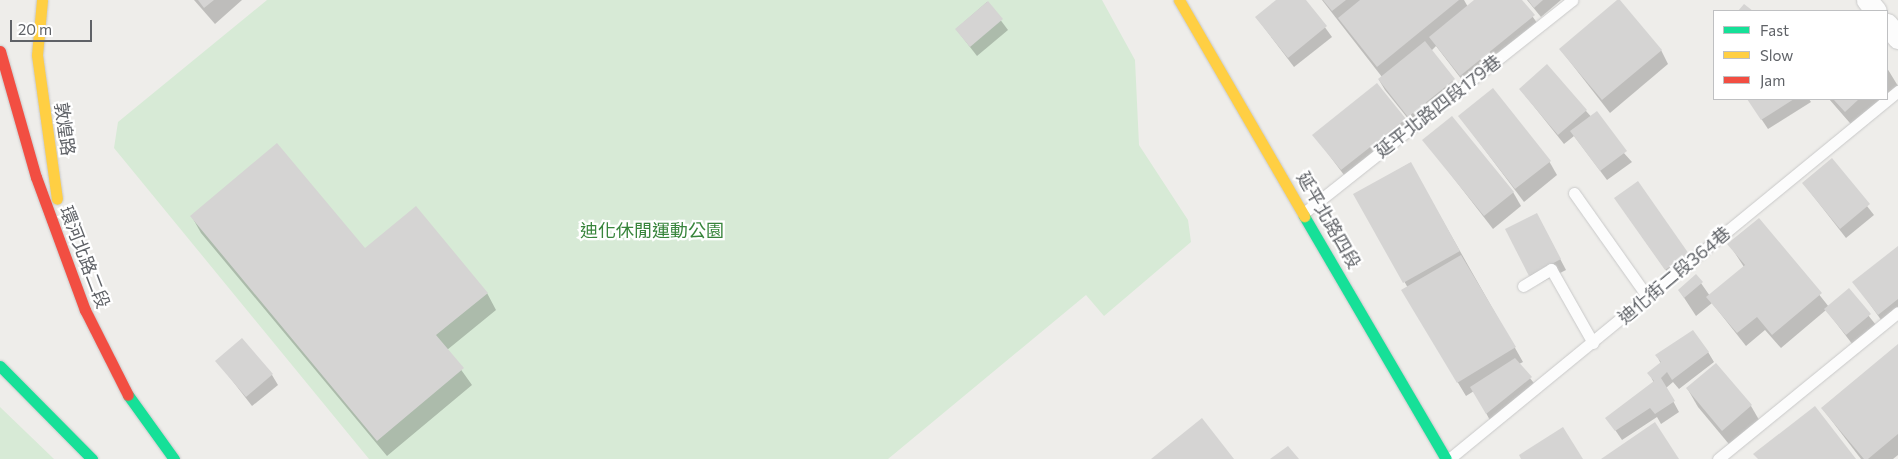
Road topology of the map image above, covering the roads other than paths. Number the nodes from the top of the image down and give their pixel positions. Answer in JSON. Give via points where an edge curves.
{"nodes":[{"id":1,"x":42,"y":0,"type":"edge"},
{"id":2,"x":1196,"y":0,"type":"edge"},
{"id":3,"x":1572,"y":0,"type":"edge"},
{"id":4,"x":1867,"y":0,"type":"edge"},
{"id":5,"x":1182,"y":4,"type":"edge"},
{"id":6,"x":1875,"y":10,"type":"edge"},
{"id":7,"x":1888,"y":25,"type":"edge"},
{"id":8,"x":1898,"y":38,"type":"edge"},
{"id":9,"x":0,"y":51,"type":"edge"},
{"id":10,"x":1898,"y":91,"type":"edge"},
{"id":11,"x":1888,"y":99,"type":"edge"},
{"id":12,"x":1887,"y":100,"type":"edge"},
{"id":13,"x":1574,"y":192,"type":"dead end"},
{"id":14,"x":1305,"y":212,"type":"junction"},
{"id":15,"x":66,"y":263,"type":"junction"},
{"id":16,"x":1523,"y":286,"type":"dead end"},
{"id":17,"x":1647,"y":296,"type":"junction"},
{"id":18,"x":1898,"y":312,"type":"edge"},
{"id":19,"x":1592,"y":343,"type":"junction"},
{"id":20,"x":0,"y":357,"type":"edge"},
{"id":21,"x":0,"y":366,"type":"edge"},
{"id":22,"x":23,"y":388,"type":"junction"},
{"id":23,"x":92,"y":459,"type":"edge"},
{"id":24,"x":174,"y":459,"type":"edge"},
{"id":25,"x":1448,"y":459,"type":"edge"},
{"id":26,"x":1718,"y":459,"type":"edge"}],
"edges":[{"from":1,"to":15,"type":"street","name":"敦煌路","via":[[37,55]]},
{"from":2,"to":5,"type":"lane"},
{"from":3,"to":14,"type":"lane","name":"延平北路四段179巷"},
{"from":4,"to":6,"type":"street"},
{"from":5,"to":14,"type":"street","name":"延平北路四段"},
{"from":7,"to":8,"type":"street"},
{"from":9,"to":15,"type":"street","name":"環河北路二段","via":[[36,177]]},
{"from":10,"to":11,"type":"lane","name":"迪化街二段364巷"},
{"from":12,"to":17,"type":"lane","name":"迪化街二段364巷"},
{"from":13,"to":17,"type":"lane"},
{"from":14,"to":25,"type":"street","name":"延平北路四段"},
{"from":15,"to":24,"type":"street","name":"環河北路二段","via":[[109,362],[138,411]]},
{"from":16,"to":19,"type":"lane","via":[[1551,269]]},
{"from":17,"to":19,"type":"lane","name":"迪化街二段364巷"},
{"from":18,"to":26,"type":"lane"},
{"from":19,"to":25,"type":"lane","name":"迪化街二段364巷"},
{"from":20,"to":22,"type":"street"},
{"from":21,"to":22,"type":"street"},
{"from":22,"to":23,"type":"street"}]}
